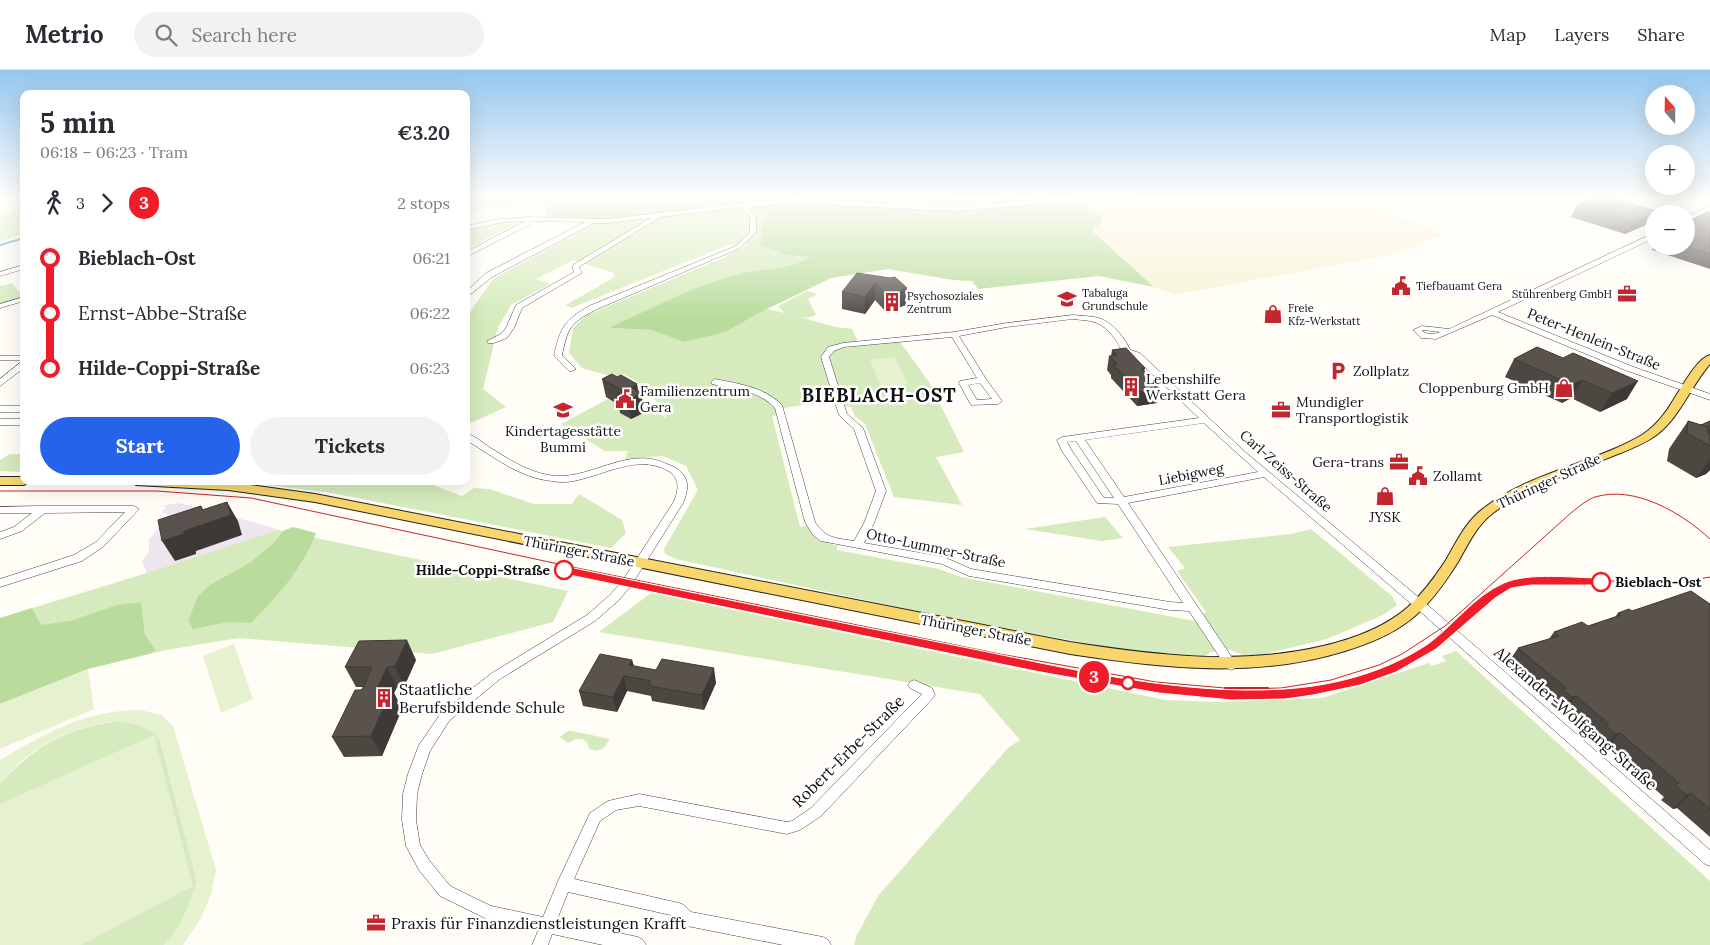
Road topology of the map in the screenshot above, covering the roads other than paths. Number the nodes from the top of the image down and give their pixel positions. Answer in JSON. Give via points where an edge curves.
{"nodes":[{"id":1,"x":498,"y":239,"type":"edge"},
{"id":2,"x":560,"y":239,"type":"edge"},
{"id":3,"x":620,"y":239,"type":"edge"},
{"id":4,"x":746,"y":239,"type":"edge"},
{"id":5,"x":1645,"y":239,"type":"edge"},
{"id":6,"x":470,"y":253,"type":"edge"},
{"id":7,"x":20,"y":268,"type":"edge"},
{"id":8,"x":0,"y":274,"type":"edge"},
{"id":9,"x":470,"y":292,"type":"edge"},
{"id":10,"x":20,"y":300,"type":"edge"},
{"id":11,"x":0,"y":306,"type":"edge"},
{"id":12,"x":1491,"y":312,"type":"junction"},
{"id":13,"x":1450,"y":330,"type":"dead end"},
{"id":14,"x":954,"y":334,"type":"junction"},
{"id":15,"x":491,"y":341,"type":"dead end"},
{"id":16,"x":0,"y":358,"type":"edge"},
{"id":17,"x":20,"y":358,"type":"edge"},
{"id":18,"x":1710,"y":358,"type":"edge"},
{"id":19,"x":20,"y":367,"type":"edge"},
{"id":20,"x":572,"y":369,"type":"dead end"},
{"id":21,"x":982,"y":380,"type":"dead end"},
{"id":22,"x":715,"y":382,"type":"dead end"},
{"id":23,"x":0,"y":383,"type":"edge"},
{"id":24,"x":1687,"y":389,"type":"junction"},
{"id":25,"x":1710,"y":397,"type":"edge"},
{"id":26,"x":0,"y":409,"type":"edge"},
{"id":27,"x":20,"y":410,"type":"edge"},
{"id":28,"x":1207,"y":420,"type":"junction"},
{"id":29,"x":0,"y":422,"type":"edge"},
{"id":30,"x":20,"y":422,"type":"edge"},
{"id":31,"x":470,"y":438,"type":"edge"},
{"id":32,"x":1079,"y":438,"type":"junction"},
{"id":33,"x":1265,"y":474,"type":"junction"},
{"id":34,"x":0,"y":481,"type":"edge"},
{"id":35,"x":20,"y":481,"type":"edge"},
{"id":36,"x":210,"y":485,"type":"edge"},
{"id":37,"x":1122,"y":501,"type":"junction"},
{"id":38,"x":44,"y":509,"type":"junction"},
{"id":39,"x":0,"y":510,"type":"edge"},
{"id":40,"x":0,"y":536,"type":"edge"},
{"id":41,"x":857,"y":545,"type":"junction"},
{"id":42,"x":639,"y":563,"type":"junction"},
{"id":43,"x":0,"y":583,"type":"edge"},
{"id":44,"x":1419,"y":604,"type":"junction"},
{"id":45,"x":1192,"y":607,"type":"junction"},
{"id":46,"x":1231,"y":665,"type":"junction"},
{"id":47,"x":914,"y":685,"type":"dead end"},
{"id":48,"x":1710,"y":859,"type":"edge"},
{"id":49,"x":564,"y":884,"type":"junction"},
{"id":50,"x":547,"y":926,"type":"junction"},
{"id":51,"x":540,"y":945,"type":"edge"},
{"id":52,"x":638,"y":945,"type":"edge"},
{"id":53,"x":823,"y":945,"type":"edge"}],
"edges":[{"from":1,"to":6,"type":"street"},
{"from":2,"to":9,"type":"street","via":[[490,275]]},
{"from":3,"to":15,"type":"street","via":[[575,266],[578,273],[519,307],[504,336]]},
{"from":4,"to":20,"type":"street","via":[[738,247],[575,317],[564,328],[558,356]]},
{"from":5,"to":12,"type":"street"},
{"from":7,"to":8,"type":"street"},
{"from":10,"to":11,"type":"street"},
{"from":12,"to":13,"type":"street"},
{"from":12,"to":24,"type":"street","name":"Peter-Henlein-Straße"},
{"from":14,"to":21,"type":"street"},
{"from":14,"to":28,"type":"street","name":"Carl-Zeiss-Straße","via":[[1073,318],[1099,322],[1124,344],[1126,351],[1137,355]]},
{"from":14,"to":41,"type":"street","name":"Carl-Zeiss-Straße","via":[[843,345],[831,349],[825,357],[843,415],[858,428],[881,491]]},
{"from":16,"to":17,"type":"street"},
{"from":18,"to":24,"type":"main road","name":"Thüringer Straße"},
{"from":19,"to":23,"type":"street"},
{"from":22,"to":41,"type":"street","name":"Otto-Lummer-Straße","via":[[773,398],[779,407],[810,522],[825,539]]},
{"from":24,"to":25,"type":"street","name":"Peter-Henlein-Straße"},
{"from":24,"to":44,"type":"main road","name":"Thüringer Straße","via":[[1668,418],[1652,433],[1509,497],[1488,510],[1476,522],[1438,583]]},
{"from":26,"to":27,"type":"street"},
{"from":28,"to":32,"type":"street"},
{"from":28,"to":33,"type":"street","name":"Carl-Zeiss-Straße"},
{"from":29,"to":30,"type":"street"},
{"from":31,"to":42,"type":"street","via":[[544,478],[567,479],[635,461],[667,466],[678,474],[683,480],[683,494]]},
{"from":32,"to":37,"type":"street"},
{"from":32,"to":37,"type":"street","name":"Liebigweg","via":[[1062,440],[1088,483],[1101,501]]},
{"from":33,"to":37,"type":"street","name":"Liebigweg"},
{"from":33,"to":44,"type":"street","name":"Carl-Zeiss-Straße"},
{"from":34,"to":35,"type":"main road"},
{"from":36,"to":42,"type":"main road","name":"Thüringer Straße","via":[[315,498]]},
{"from":37,"to":45,"type":"street"},
{"from":38,"to":39,"type":"street"},
{"from":38,"to":40,"type":"street","via":[[18,529]]},
{"from":38,"to":43,"type":"street","via":[[134,509],[100,544],[78,558]]},
{"from":41,"to":45,"type":"street","name":"Otto-Lummer-Straße","via":[[944,561],[969,572]]},
{"from":42,"to":46,"type":"main road","name":"Thüringer Straße","via":[[1070,648],[1144,660]]},
{"from":42,"to":50,"type":"street","via":[[620,592],[591,618],[496,676],[445,717],[424,749],[415,774],[409,820],[413,846],[445,891],[489,913]]},
{"from":44,"to":46,"type":"main road","name":"Thüringer Straße","via":[[1394,625],[1351,644],[1291,659]]},
{"from":44,"to":48,"type":"street","name":"Alexander-Wolfgang-Straße"},
{"from":45,"to":46,"type":"street"},
{"from":47,"to":49,"type":"street","name":"Robert-Erbe-Straße","via":[[929,695],[816,812],[795,826],[787,828],[640,800],[613,805],[595,817]]},
{"from":49,"to":50,"type":"street","name":"Robert-Erbe-Straße"},
{"from":49,"to":53,"type":"street","via":[[678,910],[687,919]]},
{"from":50,"to":51,"type":"street","name":"Robert-Erbe-Straße"},
{"from":50,"to":52,"type":"street"}]}
